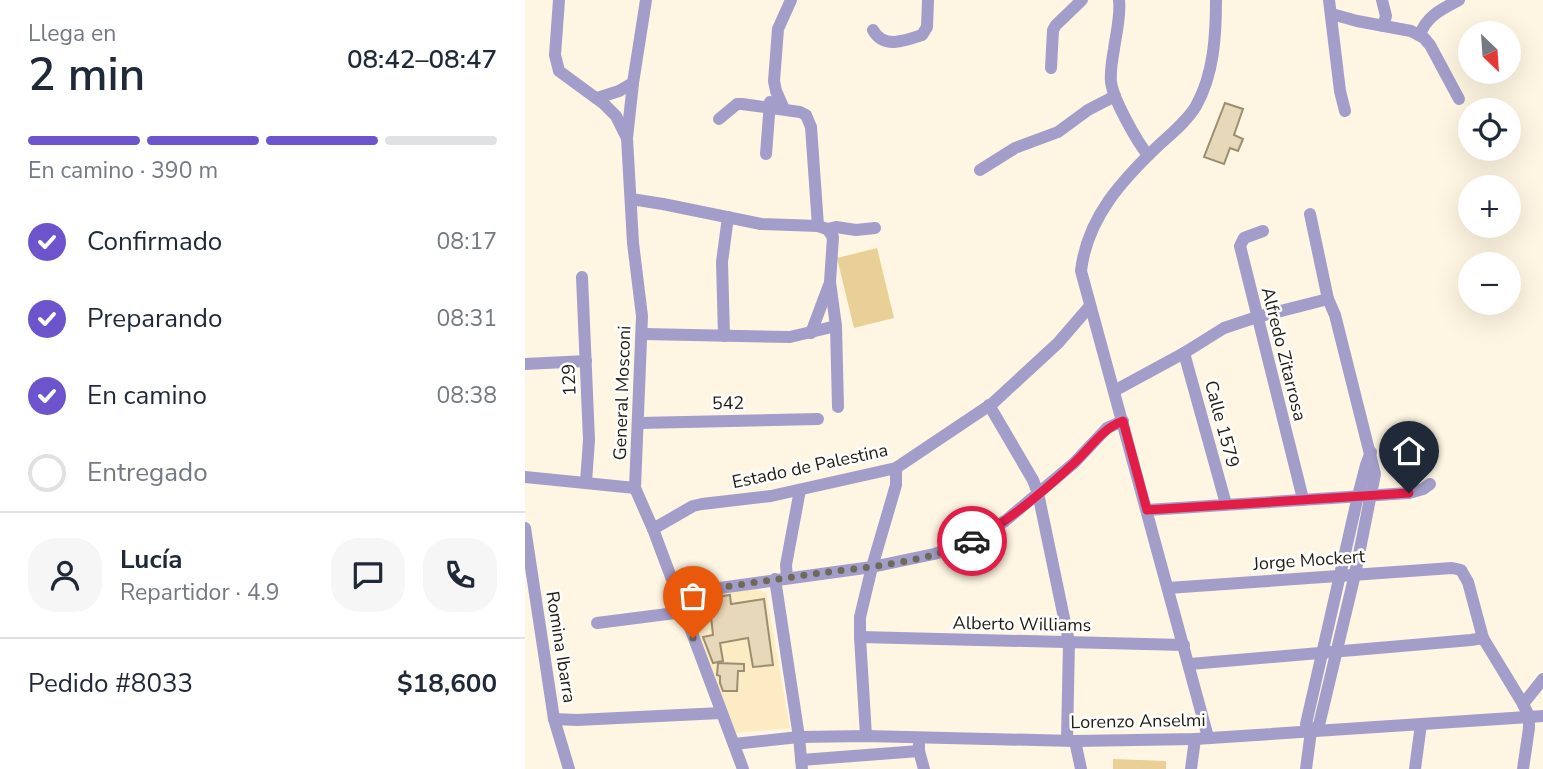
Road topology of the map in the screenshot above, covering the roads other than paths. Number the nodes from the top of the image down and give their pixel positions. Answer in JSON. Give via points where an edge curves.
{"nodes":[{"id":1,"x":559,"y":0,"type":"edge"},
{"id":2,"x":646,"y":0,"type":"edge"},
{"id":3,"x":791,"y":0,"type":"edge"},
{"id":4,"x":928,"y":0,"type":"edge"},
{"id":5,"x":1082,"y":0,"type":"edge"},
{"id":6,"x":1119,"y":0,"type":"edge"},
{"id":7,"x":1216,"y":0,"type":"edge"},
{"id":8,"x":1329,"y":0,"type":"edge"},
{"id":9,"x":1382,"y":0,"type":"edge"},
{"id":10,"x":1459,"y":0,"type":"edge"},
{"id":11,"x":1332,"y":14,"type":"junction"},
{"id":12,"x":1383,"y":26,"type":"junction"},
{"id":13,"x":873,"y":30,"type":"dead end"},
{"id":14,"x":1420,"y":35,"type":"junction"},
{"id":15,"x":1051,"y":68,"type":"dead end"},
{"id":16,"x":774,"y":81,"type":"junction"},
{"id":17,"x":633,"y":83,"type":"junction"},
{"id":18,"x":1115,"y":96,"type":"junction"},
{"id":19,"x":597,"y":98,"type":"junction"},
{"id":20,"x":1458,"y":98,"type":"edge"},
{"id":21,"x":769,"y":107,"type":"junction"},
{"id":22,"x":784,"y":109,"type":"junction"},
{"id":23,"x":1345,"y":111,"type":"dead end"},
{"id":24,"x":719,"y":119,"type":"dead end"},
{"id":25,"x":627,"y":138,"type":"junction"},
{"id":26,"x":766,"y":153,"type":"dead end"},
{"id":27,"x":1148,"y":155,"type":"junction"},
{"id":28,"x":980,"y":170,"type":"dead end"},
{"id":29,"x":631,"y":199,"type":"junction"},
{"id":30,"x":1310,"y":214,"type":"dead end"},
{"id":31,"x":728,"y":217,"type":"junction"},
{"id":32,"x":823,"y":227,"type":"junction"},
{"id":33,"x":875,"y":228,"type":"dead end"},
{"id":34,"x":1263,"y":230,"type":"dead end"},
{"id":35,"x":582,"y":276,"type":"dead end"},
{"id":36,"x":830,"y":282,"type":"junction"},
{"id":37,"x":1328,"y":299,"type":"junction"},
{"id":38,"x":1090,"y":306,"type":"junction"},
{"id":39,"x":1257,"y":317,"type":"junction"},
{"id":40,"x":835,"y":326,"type":"junction"},
{"id":41,"x":811,"y":333,"type":"junction"},
{"id":42,"x":643,"y":334,"type":"junction"},
{"id":43,"x":724,"y":336,"type":"junction"},
{"id":44,"x":1184,"y":354,"type":"junction"},
{"id":45,"x":586,"y":361,"type":"junction"},
{"id":46,"x":525,"y":364,"type":"edge"},
{"id":47,"x":1114,"y":391,"type":"junction"},
{"id":48,"x":989,"y":405,"type":"junction"},
{"id":49,"x":838,"y":407,"type":"dead end"},
{"id":50,"x":818,"y":419,"type":"dead end"},
{"id":51,"x":1123,"y":421,"type":"junction"},
{"id":52,"x":639,"y":423,"type":"junction"},
{"id":53,"x":896,"y":468,"type":"junction"},
{"id":54,"x":525,"y":477,"type":"edge"},
{"id":55,"x":586,"y":482,"type":"junction"},
{"id":56,"x":1430,"y":484,"type":"dead end"},
{"id":57,"x":635,"y":488,"type":"junction"},
{"id":58,"x":800,"y":490,"type":"junction"},
{"id":59,"x":1038,"y":493,"type":"junction"},
{"id":60,"x":1365,"y":495,"type":"junction"},
{"id":61,"x":1303,"y":499,"type":"junction"},
{"id":62,"x":1226,"y":504,"type":"junction"},
{"id":63,"x":1147,"y":510,"type":"junction"},
{"id":64,"x":525,"y":528,"type":"edge"},
{"id":65,"x":653,"y":529,"type":"junction"},
{"id":66,"x":872,"y":566,"type":"junction"},
{"id":67,"x":1348,"y":575,"type":"junction"},
{"id":68,"x":781,"y":579,"type":"junction"},
{"id":69,"x":1168,"y":588,"type":"junction"},
{"id":70,"x":676,"y":594,"type":"junction"},
{"id":71,"x":683,"y":612,"type":"junction"},
{"id":72,"x":597,"y":623,"type":"dead end"},
{"id":73,"x":860,"y":637,"type":"junction"},
{"id":74,"x":1482,"y":638,"type":"junction"},
{"id":75,"x":1069,"y":642,"type":"junction"},
{"id":76,"x":1184,"y":645,"type":"junction"},
{"id":77,"x":1336,"y":651,"type":"junction"},
{"id":78,"x":1322,"y":652,"type":"junction"},
{"id":79,"x":1190,"y":664,"type":"junction"},
{"id":80,"x":1543,"y":679,"type":"edge"},
{"id":81,"x":1523,"y":704,"type":"junction"},
{"id":82,"x":721,"y":713,"type":"junction"},
{"id":83,"x":1529,"y":716,"type":"junction"},
{"id":84,"x":1543,"y":716,"type":"edge"},
{"id":85,"x":554,"y":719,"type":"junction"},
{"id":86,"x":1421,"y":724,"type":"junction"},
{"id":87,"x":1311,"y":731,"type":"junction"},
{"id":88,"x":866,"y":736,"type":"junction"},
{"id":89,"x":799,"y":737,"type":"junction"},
{"id":90,"x":919,"y":737,"type":"junction"},
{"id":91,"x":1202,"y":738,"type":"junction"},
{"id":92,"x":1071,"y":740,"type":"junction"},
{"id":93,"x":734,"y":744,"type":"junction"},
{"id":94,"x":919,"y":751,"type":"junction"},
{"id":95,"x":801,"y":764,"type":"edge"},
{"id":96,"x":569,"y":769,"type":"edge"},
{"id":97,"x":743,"y":769,"type":"edge"},
{"id":98,"x":924,"y":769,"type":"edge"},
{"id":99,"x":1081,"y":769,"type":"edge"},
{"id":100,"x":1191,"y":769,"type":"edge"},
{"id":101,"x":1305,"y":769,"type":"edge"},
{"id":102,"x":1415,"y":769,"type":"edge"},
{"id":103,"x":1523,"y":769,"type":"edge"}],
"edges":[{"from":1,"to":19,"type":"street","via":[[557,66]]},
{"from":2,"to":17,"type":"street","name":"General Mosconi"},
{"from":3,"to":16,"type":"street","via":[[778,29]]},
{"from":4,"to":13,"type":"street","via":[[927,27],[922,35],[888,43]]},
{"from":5,"to":15,"type":"street","via":[[1053,30]]},
{"from":6,"to":18,"type":"street","via":[[1111,67]]},
{"from":7,"to":27,"type":"street","via":[[1212,58],[1198,103]]},
{"from":8,"to":11,"type":"street"},
{"from":9,"to":12,"type":"street"},
{"from":10,"to":14,"type":"street","via":[[1432,16]]},
{"from":11,"to":12,"type":"street"},
{"from":11,"to":23,"type":"street"},
{"from":12,"to":14,"type":"street"},
{"from":14,"to":20,"type":"street"},
{"from":16,"to":21,"type":"street"},
{"from":16,"to":22,"type":"street"},
{"from":17,"to":19,"type":"street"},
{"from":17,"to":25,"type":"street","name":"General Mosconi"},
{"from":18,"to":27,"type":"street"},
{"from":18,"to":28,"type":"street","via":[[1058,132],[1015,148]]},
{"from":19,"to":25,"type":"street","via":[[616,116]]},
{"from":21,"to":22,"type":"street"},
{"from":21,"to":24,"type":"street","via":[[737,104]]},
{"from":21,"to":26,"type":"street"},
{"from":22,"to":32,"type":"street","via":[[804,113],[811,127]]},
{"from":25,"to":29,"type":"street","name":"General Mosconi"},
{"from":27,"to":38,"type":"street","via":[[1108,201],[1088,237],[1081,271]]},
{"from":29,"to":31,"type":"street"},
{"from":29,"to":42,"type":"street","name":"General Mosconi"},
{"from":30,"to":37,"type":"street"},
{"from":31,"to":32,"type":"street","via":[[761,224]]},
{"from":31,"to":43,"type":"street","via":[[722,262]]},
{"from":32,"to":33,"type":"street"},
{"from":32,"to":36,"type":"street","via":[[833,237]]},
{"from":34,"to":39,"type":"street","name":"Alfredo Zitarrosa","via":[[1244,238],[1240,246]]},
{"from":35,"to":45,"type":"street","name":"129"},
{"from":36,"to":40,"type":"street"},
{"from":36,"to":41,"type":"street"},
{"from":37,"to":39,"type":"street"},
{"from":37,"to":60,"type":"street","via":[[1371,452]]},
{"from":38,"to":47,"type":"street"},
{"from":38,"to":48,"type":"street","name":"Estado de Palestina","via":[[1058,343]]},
{"from":39,"to":44,"type":"street","via":[[1224,328]]},
{"from":39,"to":61,"type":"street","name":"Alfredo Zitarrosa"},
{"from":40,"to":41,"type":"street"},
{"from":40,"to":49,"type":"street"},
{"from":41,"to":43,"type":"street"},
{"from":42,"to":43,"type":"street"},
{"from":42,"to":52,"type":"street","name":"General Mosconi"},
{"from":44,"to":47,"type":"street"},
{"from":44,"to":62,"type":"street","name":"Calle 1579"},
{"from":45,"to":46,"type":"street"},
{"from":45,"to":55,"type":"street","name":"129"},
{"from":47,"to":51,"type":"street"},
{"from":48,"to":53,"type":"street","name":"Estado de Palestina"},
{"from":48,"to":59,"type":"street"},
{"from":50,"to":52,"type":"street","name":"542"},
{"from":51,"to":59,"type":"street","via":[[1107,428]]},
{"from":51,"to":63,"type":"street"},
{"from":52,"to":57,"type":"street","name":"General Mosconi"},
{"from":53,"to":58,"type":"street","name":"Estado de Palestina"},
{"from":53,"to":66,"type":"street","via":[[896,485]]},
{"from":54,"to":55,"type":"street"},
{"from":55,"to":57,"type":"street"},
{"from":56,"to":60,"type":"street","via":[[1409,493]]},
{"from":57,"to":65,"type":"street","name":"General Mosconi"},
{"from":58,"to":65,"type":"street","name":"Estado de Palestina","via":[[693,506]]},
{"from":58,"to":68,"type":"street"},
{"from":59,"to":66,"type":"street","via":[[1005,521],[962,546]]},
{"from":59,"to":75,"type":"street"},
{"from":60,"to":61,"type":"street"},
{"from":60,"to":67,"type":"street"},
{"from":61,"to":62,"type":"street"},
{"from":62,"to":63,"type":"street"},
{"from":63,"to":69,"type":"street"},
{"from":64,"to":85,"type":"street","name":"Romina Ibarra"},
{"from":65,"to":70,"type":"street","name":"General Mosconi"},
{"from":66,"to":68,"type":"street"},
{"from":66,"to":73,"type":"street"},
{"from":67,"to":69,"type":"street","name":"Jorge Mockert"},
{"from":67,"to":74,"type":"street","name":"Jorge Mockert","via":[[1461,570]]},
{"from":67,"to":77,"type":"street"},
{"from":67,"to":78,"type":"street"},
{"from":68,"to":70,"type":"street"},
{"from":68,"to":89,"type":"street"},
{"from":69,"to":76,"type":"street"},
{"from":70,"to":71,"type":"street","name":"General Mosconi"},
{"from":71,"to":72,"type":"street"},
{"from":71,"to":82,"type":"street","name":"General Mosconi"},
{"from":73,"to":75,"type":"street","name":"Alberto Williams"},
{"from":73,"to":88,"type":"street"},
{"from":74,"to":77,"type":"street"},
{"from":74,"to":81,"type":"street"},
{"from":75,"to":76,"type":"street","name":"Alberto Williams"},
{"from":75,"to":92,"type":"street"},
{"from":76,"to":79,"type":"street"},
{"from":77,"to":78,"type":"street"},
{"from":77,"to":87,"type":"street","via":[[1319,725]]},
{"from":78,"to":79,"type":"street"},
{"from":78,"to":87,"type":"street","via":[[1306,724]]},
{"from":79,"to":91,"type":"street"},
{"from":80,"to":81,"type":"street"},
{"from":81,"to":83,"type":"street"},
{"from":82,"to":85,"type":"street"},
{"from":82,"to":93,"type":"street","name":"General Mosconi"},
{"from":83,"to":84,"type":"street","name":"Lorenzo Anselmi"},
{"from":83,"to":86,"type":"street","name":"Lorenzo Anselmi"},
{"from":83,"to":103,"type":"street"},
{"from":85,"to":96,"type":"street","name":"Romina Ibarra"},
{"from":86,"to":87,"type":"street","name":"Lorenzo Anselmi"},
{"from":86,"to":102,"type":"street"},
{"from":87,"to":91,"type":"street","name":"Lorenzo Anselmi"},
{"from":87,"to":101,"type":"street"},
{"from":88,"to":89,"type":"street","name":"Lorenzo Anselmi"},
{"from":88,"to":90,"type":"street","name":"Lorenzo Anselmi"},
{"from":89,"to":93,"type":"street","name":"Lorenzo Anselmi"},
{"from":89,"to":95,"type":"street"},
{"from":90,"to":92,"type":"street","name":"Lorenzo Anselmi"},
{"from":90,"to":94,"type":"street"},
{"from":91,"to":92,"type":"street","name":"Lorenzo Anselmi"},
{"from":91,"to":100,"type":"street"},
{"from":92,"to":99,"type":"street"},
{"from":93,"to":97,"type":"street","name":"General Mosconi"},
{"from":94,"to":95,"type":"street"},
{"from":94,"to":98,"type":"street"}]}
